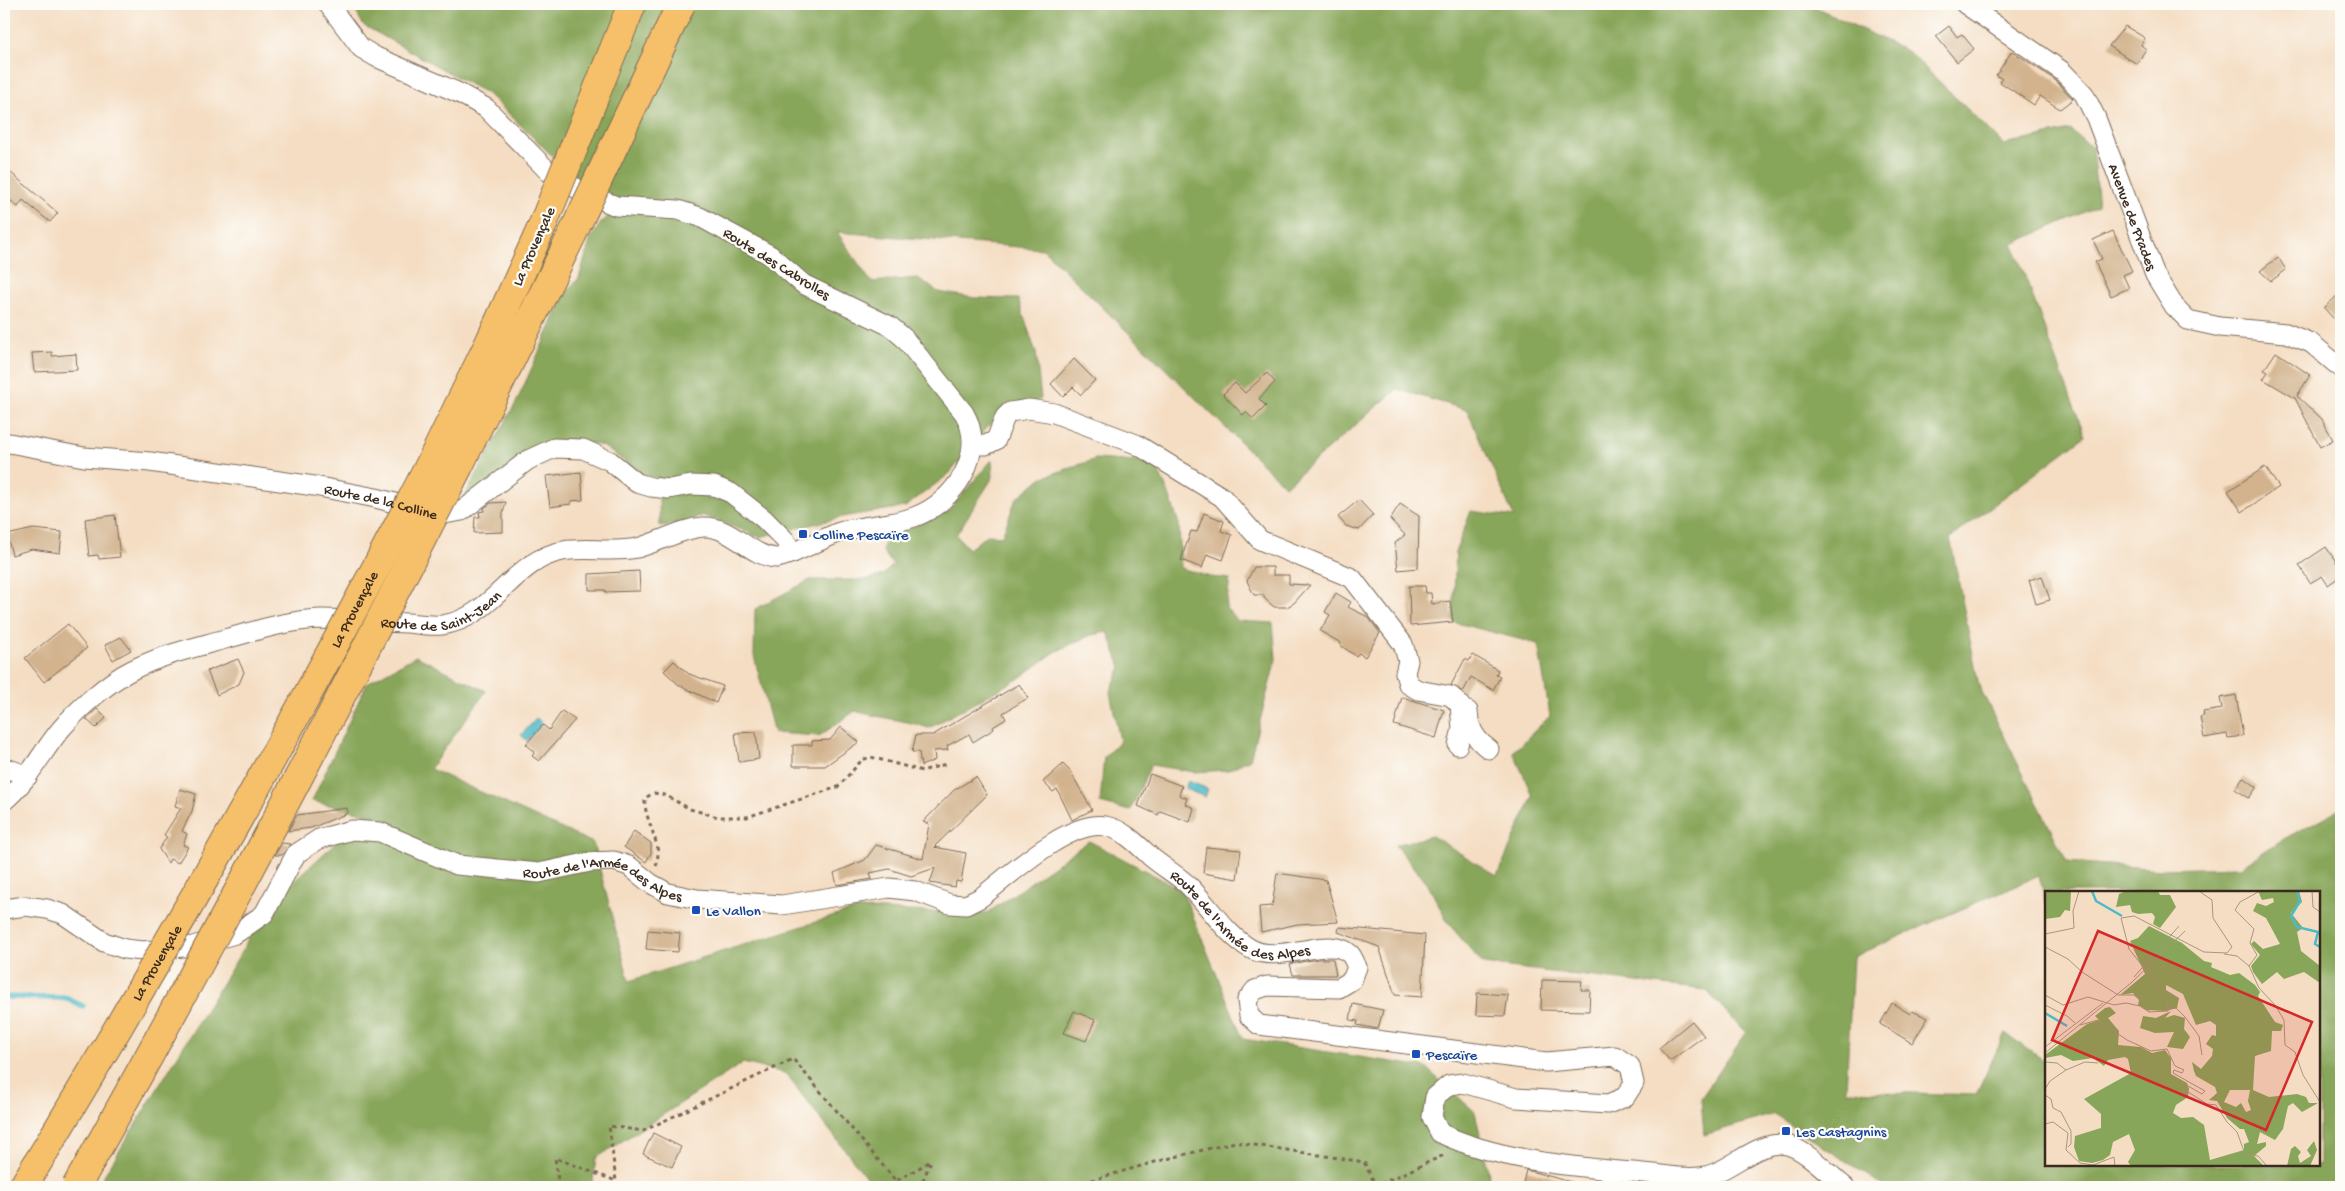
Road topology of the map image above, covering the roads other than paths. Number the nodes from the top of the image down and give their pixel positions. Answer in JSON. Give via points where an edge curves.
{"nodes":[{"id":1,"x":328,"y":4,"type":"edge"},
{"id":2,"x":632,"y":4,"type":"edge"},
{"id":3,"x":681,"y":4,"type":"edge"},
{"id":4,"x":1965,"y":4,"type":"edge"},
{"id":5,"x":2341,"y":368,"type":"edge"},
{"id":6,"x":4,"y":442,"type":"edge"},
{"id":7,"x":973,"y":445,"type":"junction"},
{"id":8,"x":793,"y":553,"type":"junction"},
{"id":9,"x":1460,"y":705,"type":"junction"},
{"id":10,"x":1458,"y":745,"type":"dead end"},
{"id":11,"x":1489,"y":749,"type":"dead end"},
{"id":12,"x":4,"y":771,"type":"edge"},
{"id":13,"x":28,"y":776,"type":"junction"},
{"id":14,"x":4,"y":801,"type":"edge"},
{"id":15,"x":4,"y":908,"type":"edge"},
{"id":16,"x":23,"y":1187,"type":"edge"},
{"id":17,"x":76,"y":1187,"type":"edge"},
{"id":18,"x":1844,"y":1187,"type":"edge"}],
"edges":[{"from":1,"to":7,"type":"street","name":"Route des Cabrolles","via":[[361,48],[486,108],[549,172],[581,191],[616,206],[678,210],[700,217],[770,255],[803,284],[890,326],[904,338],[964,413],[972,426]]},
{"from":2,"to":16,"type":"highway","name":"La Provençale","bridge":true,"via":[[541,229],[490,341],[356,608],[255,793]]},
{"from":3,"to":17,"type":"highway","name":"La Provençale","bridge":true,"via":[[459,466],[319,741],[166,1028]]},
{"from":4,"to":5,"type":"street","name":"Avenue de Prades","via":[[2062,72],[2084,94],[2155,275],[2174,306],[2188,320],[2220,328],[2286,333],[2311,343]]},
{"from":6,"to":8,"type":"street","name":"Route de la Colline","via":[[84,458],[150,462],[314,486],[439,515],[462,511],[528,460],[554,448],[583,449],[610,461],[637,483],[652,488],[714,486],[731,493],[764,519]]},
{"from":7,"to":8,"type":"street","name":"Route des Cabrolles","via":[[970,463],[952,489],[931,509],[912,518],[844,530]]},
{"from":7,"to":9,"type":"street","via":[[986,445],[996,440],[1010,412],[1029,409],[1054,413],[1136,444],[1222,497],[1260,540],[1352,578],[1402,644],[1408,661],[1404,673],[1408,684],[1418,690],[1451,696]]},
{"from":8,"to":13,"type":"street","name":"Route de Saint-Jean","via":[[780,558],[766,556],[724,531],[708,527],[690,528],[639,547],[616,551],[563,551],[541,558],[519,573],[485,607],[465,618],[441,625],[319,619],[274,626],[166,656],[130,671],[91,699],[62,727]]},
{"from":9,"to":10,"type":"street","via":[[1462,729]]},
{"from":9,"to":11,"type":"street","via":[[1468,705],[1472,732],[1478,742]]},
{"from":12,"to":13,"type":"street","via":[[9,769]]},
{"from":13,"to":14,"type":"street","name":"Route de Saint-Jean"},
{"from":15,"to":18,"type":"street","name":"Route de l'Armée des Alpes","via":[[26,906],[63,914],[104,942],[125,949],[143,951],[193,946],[235,934],[264,914],[296,854],[319,839],[352,830],[380,832],[457,865],[540,873],[590,862],[614,861],[628,866],[668,893],[697,899],[782,905],[889,888],[966,905],[1065,834],[1085,826],[1106,826],[1128,836],[1189,885],[1252,950],[1269,955],[1338,947],[1351,954],[1356,967],[1352,980],[1339,988],[1267,986],[1255,990],[1247,1000],[1249,1016],[1259,1025],[1546,1062],[1616,1056],[1630,1066],[1634,1083],[1625,1097],[1608,1104],[1516,1098],[1463,1083],[1448,1085],[1435,1097],[1432,1117],[1440,1133],[1465,1145],[1572,1167],[1700,1178],[1721,1171],[1765,1147],[1786,1145],[1803,1153]]}]}
